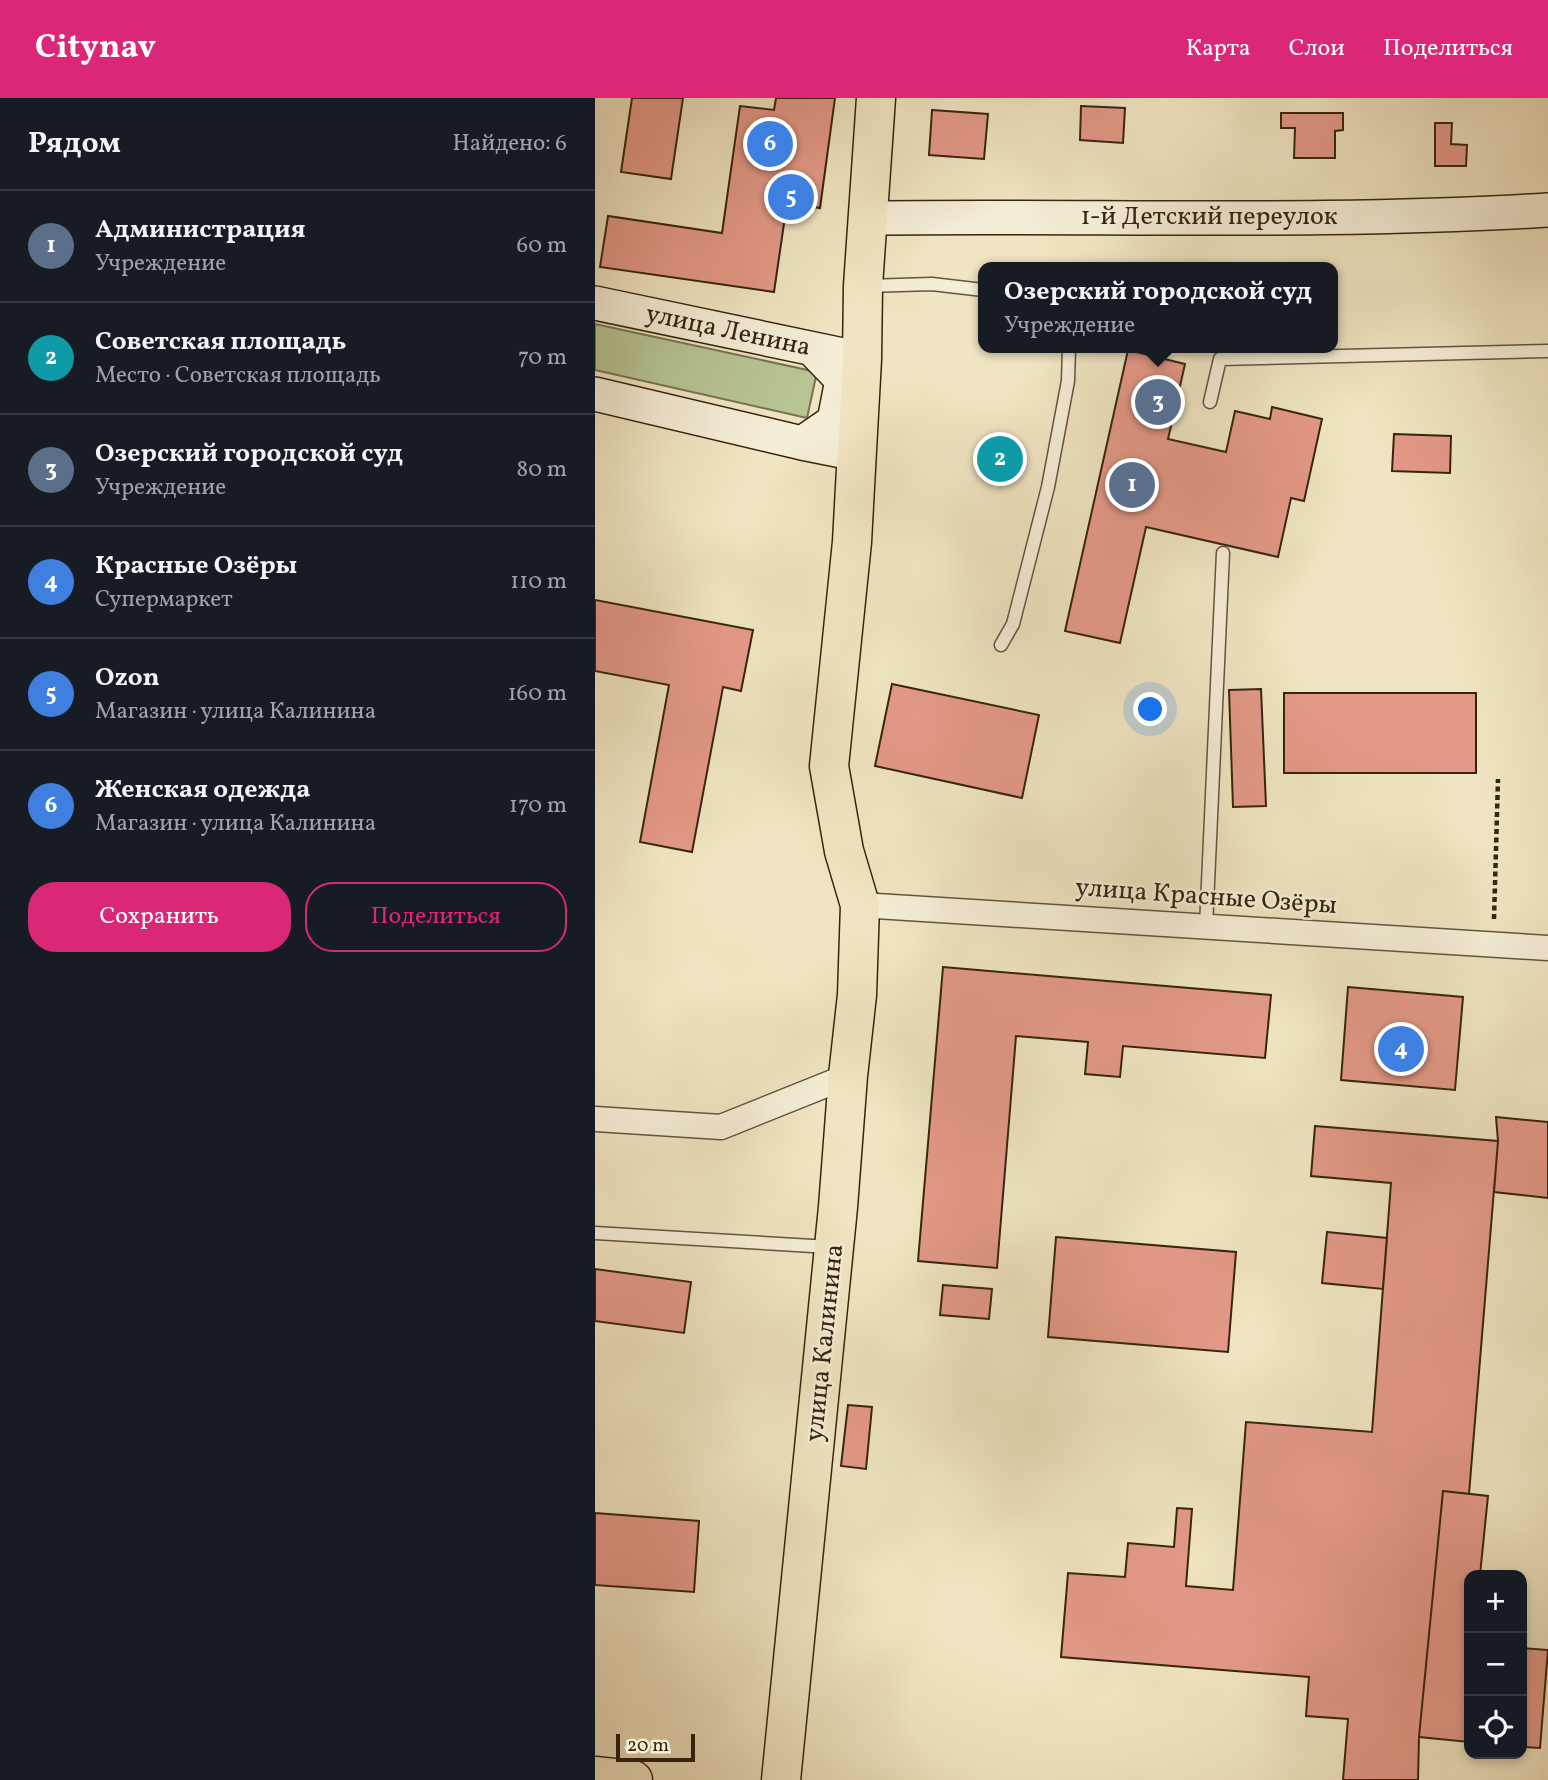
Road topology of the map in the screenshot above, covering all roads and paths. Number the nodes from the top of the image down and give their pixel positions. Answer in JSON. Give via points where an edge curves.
{"nodes":[{"id":1,"x":876,"y":98,"type":"edge"},
{"id":2,"x":1548,"y":210,"type":"edge"},
{"id":3,"x":869,"y":218,"type":"junction"},
{"id":4,"x":863,"y":286,"type":"junction"},
{"id":5,"x":978,"y":289,"type":"edge"},
{"id":6,"x":595,"y":303,"type":"edge"},
{"id":7,"x":813,"y":349,"type":"junction"},
{"id":8,"x":1548,"y":351,"type":"edge"},
{"id":9,"x":1069,"y":353,"type":"edge"},
{"id":10,"x":862,"y":359,"type":"junction"},
{"id":11,"x":595,"y":394,"type":"edge"},
{"id":12,"x":1210,"y":402,"type":"dead end"},
{"id":13,"x":801,"y":443,"type":"junction"},
{"id":14,"x":857,"y":454,"type":"junction"},
{"id":15,"x":1223,"y":553,"type":"dead end"},
{"id":16,"x":1001,"y":645,"type":"dead end"},
{"id":17,"x":1498,"y":779,"type":"dead end"},
{"id":18,"x":860,"y":905,"type":"junction"},
{"id":19,"x":1482,"y":918,"type":"dead end"},
{"id":20,"x":1206,"y":928,"type":"junction"},
{"id":21,"x":1548,"y":948,"type":"edge"},
{"id":22,"x":848,"y":1076,"type":"junction"},
{"id":23,"x":595,"y":1119,"type":"edge"},
{"id":24,"x":595,"y":1233,"type":"edge"},
{"id":25,"x":834,"y":1248,"type":"junction"},
{"id":26,"x":595,"y":1776,"type":"edge"},
{"id":27,"x":633,"y":1780,"type":"edge"},
{"id":28,"x":781,"y":1780,"type":"edge"}],
"edges":[{"from":1,"to":3,"type":"main road"},
{"from":2,"to":3,"type":"street","name":"1-й Детский переулок","via":[[1282,218]]},
{"from":3,"to":4,"type":"main road","name":"улица Калинина"},
{"from":4,"to":5,"type":"lane","via":[[932,284]]},
{"from":4,"to":10,"type":"main road","name":"улица Калинина"},
{"from":6,"to":7,"type":"street","name":"улица Ленина"},
{"from":7,"to":10,"type":"street","name":"улица Ленина"},
{"from":7,"to":13,"type":"street","via":[[842,380],[834,421]]},
{"from":8,"to":12,"type":"lane","via":[[1220,359]]},
{"from":9,"to":16,"type":"lane","via":[[1069,381],[1048,487],[1013,624]]},
{"from":10,"to":14,"type":"main road","name":"улица Калинина"},
{"from":11,"to":13,"type":"street"},
{"from":13,"to":14,"type":"street"},
{"from":14,"to":18,"type":"main road","name":"улица Калинина","via":[[829,766],[844,852]]},
{"from":15,"to":20,"type":"lane"},
{"from":17,"to":19,"type":"path","via":[[1495,919]]},
{"from":18,"to":20,"type":"street","name":"улица Красные Озёры"},
{"from":18,"to":22,"type":"main road","name":"улица Калинина"},
{"from":20,"to":21,"type":"street","name":"улица Красные Озёры"},
{"from":22,"to":23,"type":"street","via":[[721,1127]]},
{"from":22,"to":25,"type":"main road","name":"улица Калинина"},
{"from":24,"to":25,"type":"lane"},
{"from":25,"to":28,"type":"main road","name":"улица Калинина"},
{"from":26,"to":27,"type":"main road"}]}
